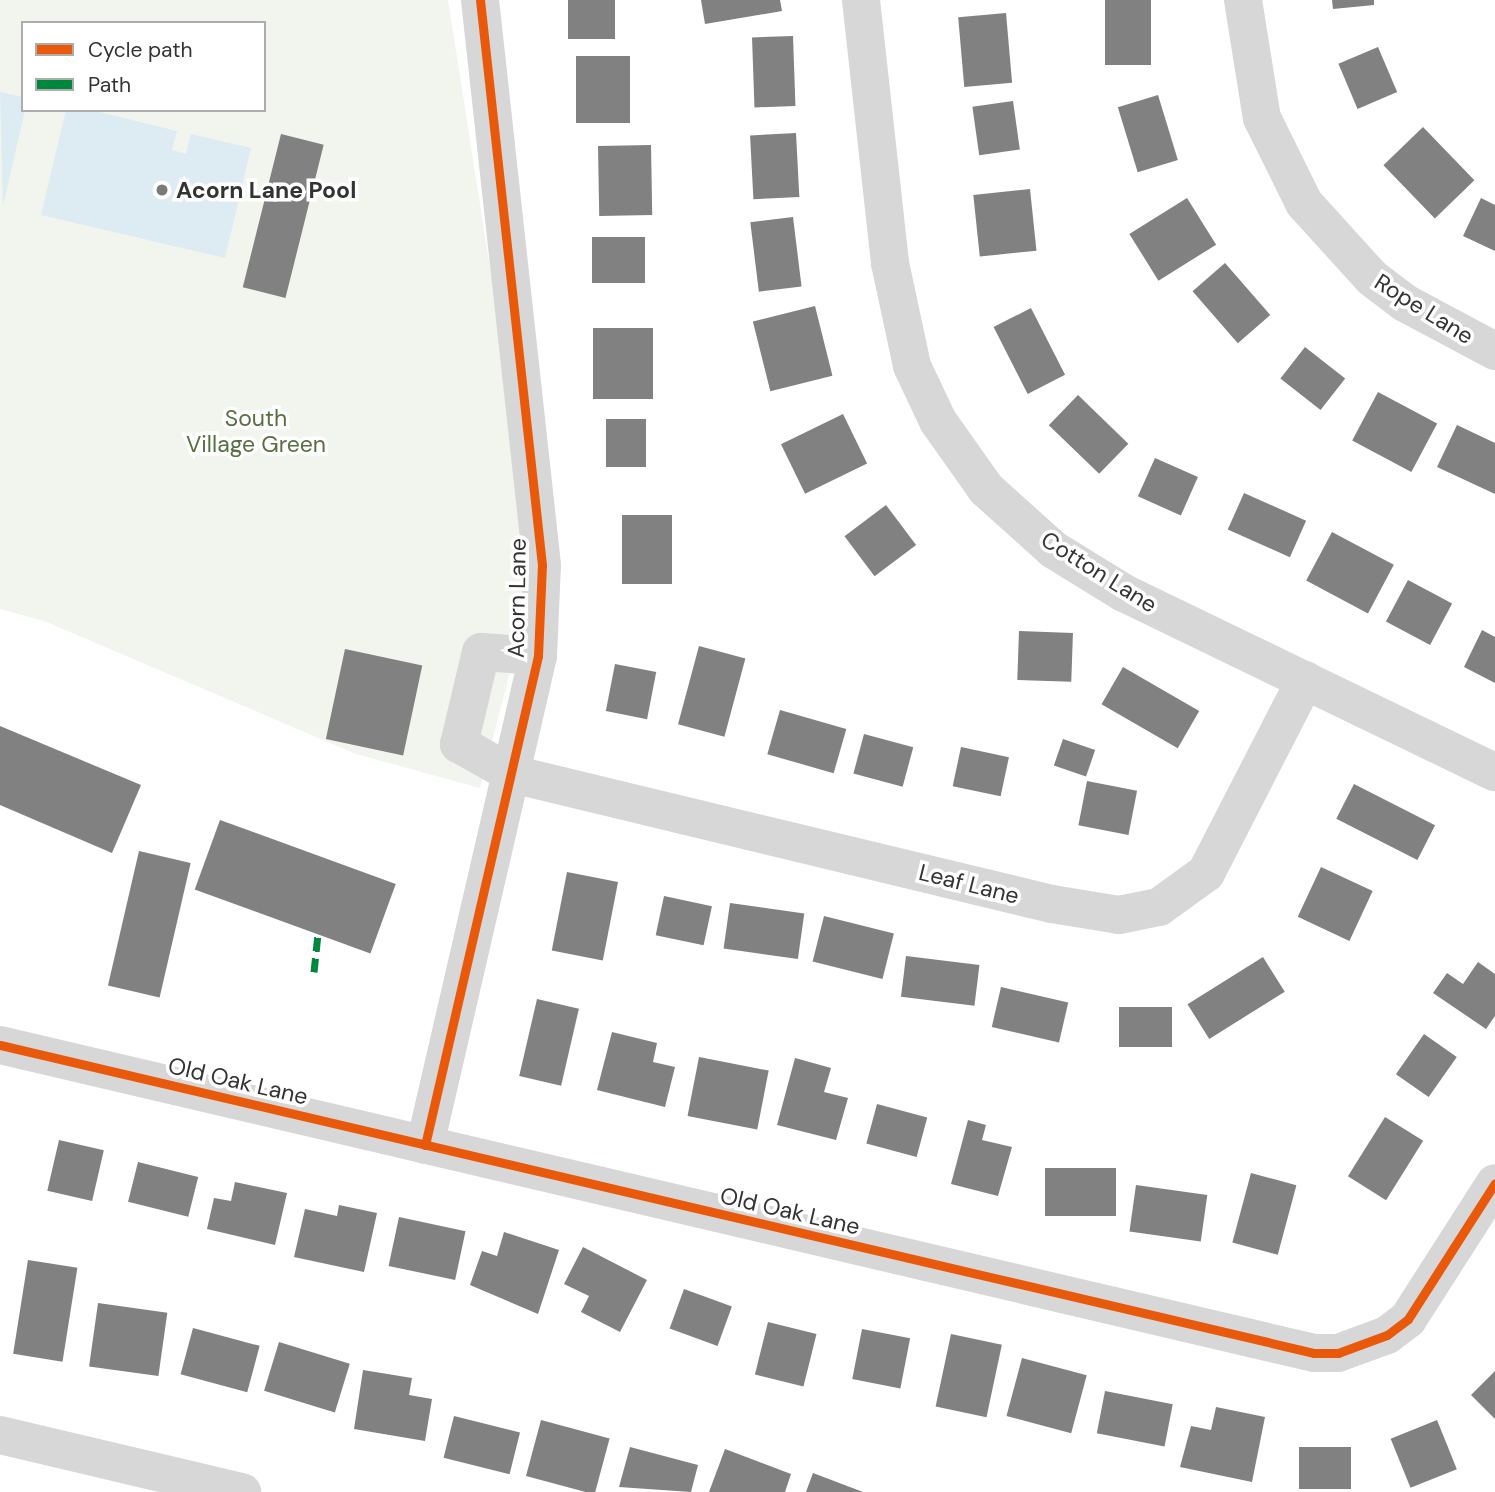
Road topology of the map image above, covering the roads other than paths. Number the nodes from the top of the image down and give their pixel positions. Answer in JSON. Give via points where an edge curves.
{"nodes":[{"id":1,"x":480,"y":0,"type":"edge"},
{"id":2,"x":861,"y":0,"type":"edge"},
{"id":3,"x":1243,"y":0,"type":"edge"},
{"id":4,"x":1495,"y":351,"type":"edge"},
{"id":5,"x":538,"y":656,"type":"junction"},
{"id":6,"x":1305,"y":680,"type":"junction"},
{"id":7,"x":1495,"y":772,"type":"edge"},
{"id":8,"x":512,"y":774,"type":"junction"},
{"id":9,"x":0,"y":1047,"type":"edge"},
{"id":10,"x":425,"y":1145,"type":"junction"},
{"id":11,"x":1495,"y":1183,"type":"edge"},
{"id":12,"x":0,"y":1435,"type":"edge"},
{"id":13,"x":242,"y":1492,"type":"edge"}],
"edges":[{"from":1,"to":5,"type":"street","name":"Acorn Lane","via":[[542,565]]},
{"from":2,"to":6,"type":"street","name":"Cotton Lane","via":[[890,263],[912,366],[938,421],[986,489],[1054,550],[1124,593]]},
{"from":3,"to":4,"type":"street","name":"Rope Lane","via":[[1262,118],[1276,157],[1304,203],[1372,278],[1405,303]]},
{"from":5,"to":8,"type":"street","name":"Acorn Lane"},
{"from":5,"to":8,"type":"street","name":"Leaf Lane","via":[[481,652],[460,744]]},
{"from":6,"to":7,"type":"street","name":"Cotton Lane"},
{"from":6,"to":8,"type":"street","name":"Leaf Lane","via":[[1206,873],[1158,907],[1119,915],[1052,904]]},
{"from":8,"to":10,"type":"street","name":"Acorn Lane"},
{"from":9,"to":10,"type":"street","name":"Old Oak Lane"},
{"from":10,"to":11,"type":"street","name":"Old Oak Lane","via":[[1314,1353],[1338,1353],[1408,1319]]},
{"from":12,"to":13,"type":"street"}]}
